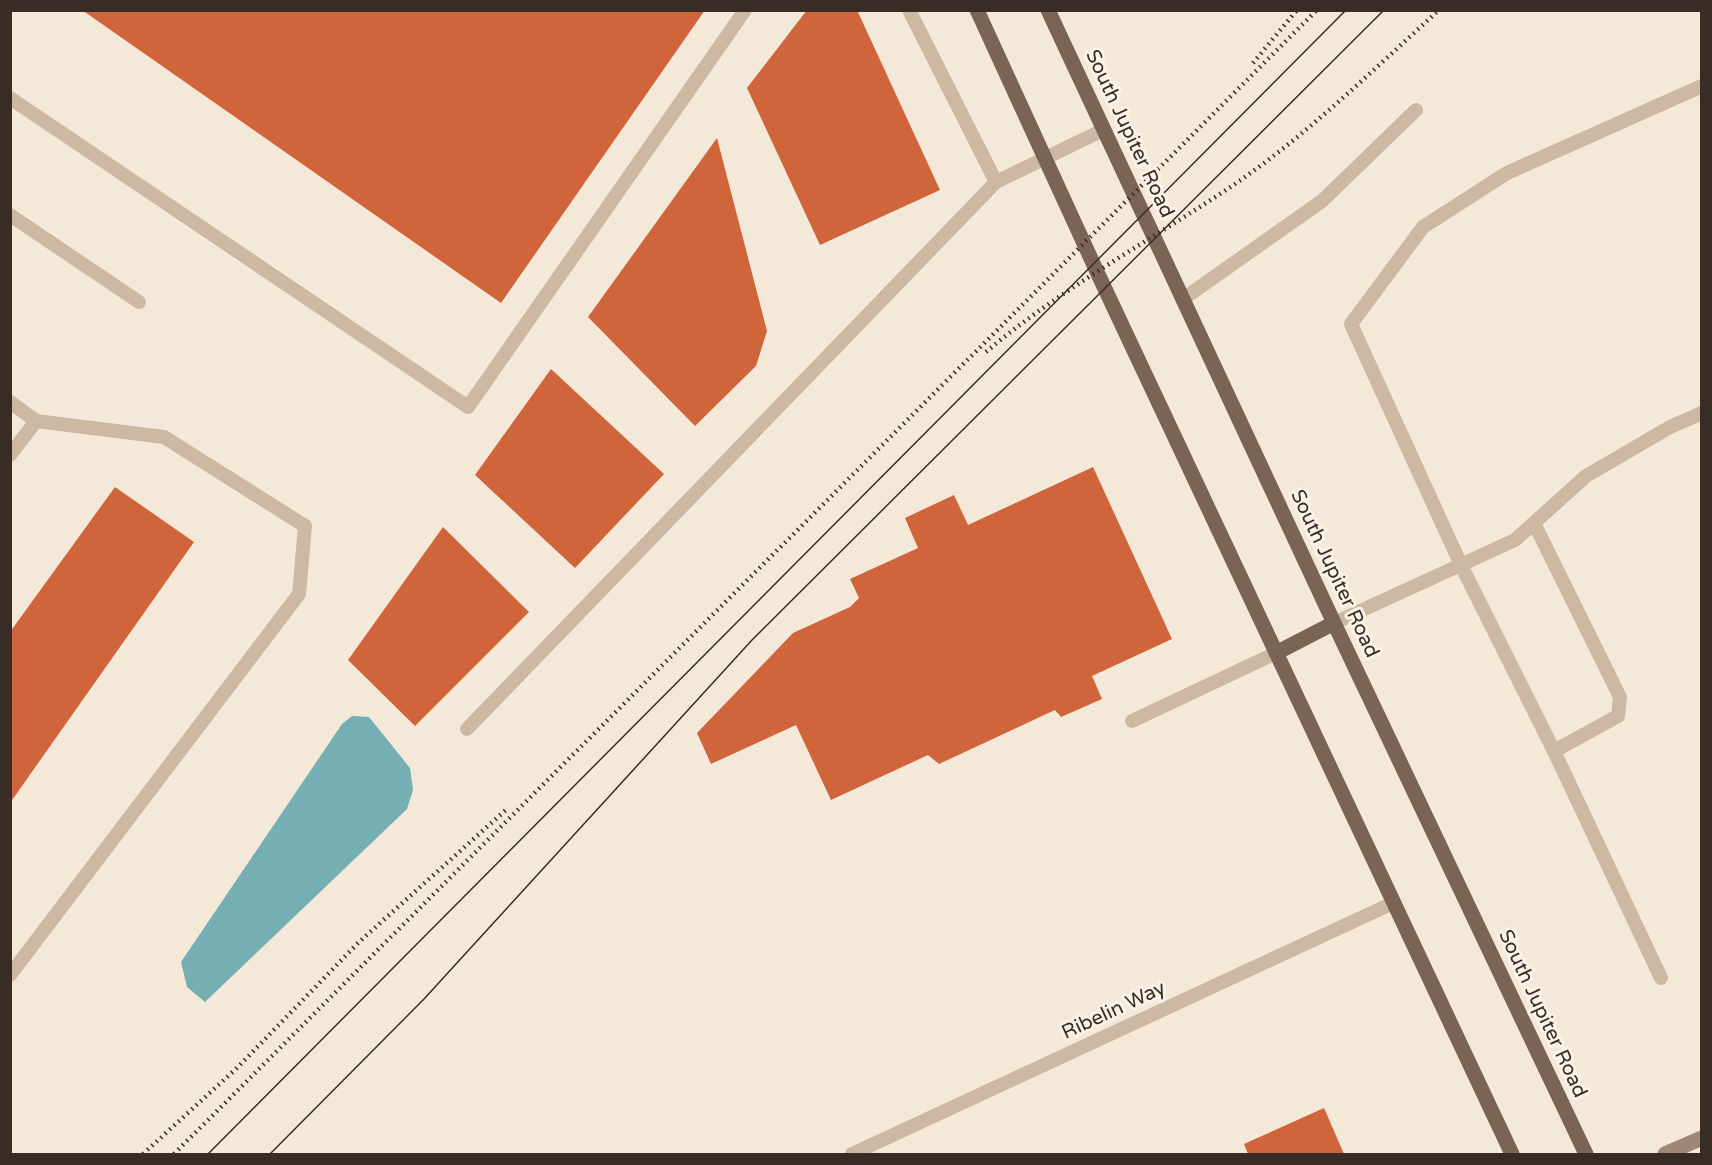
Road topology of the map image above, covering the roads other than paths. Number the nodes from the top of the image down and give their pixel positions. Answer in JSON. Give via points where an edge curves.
{"nodes":[{"id":1,"x":745,"y":10,"type":"edge"},
{"id":2,"x":909,"y":10,"type":"edge"},
{"id":3,"x":977,"y":10,"type":"edge"},
{"id":4,"x":1048,"y":10,"type":"edge"},
{"id":5,"x":1701,"y":86,"type":"edge"},
{"id":6,"x":10,"y":98,"type":"edge"},
{"id":7,"x":1416,"y":110,"type":"dead end"},
{"id":8,"x":1103,"y":130,"type":"junction"},
{"id":9,"x":1045,"y":159,"type":"junction"},
{"id":10,"x":996,"y":182,"type":"junction"},
{"id":11,"x":10,"y":215,"type":"edge"},
{"id":12,"x":1183,"y":299,"type":"junction"},
{"id":13,"x":140,"y":302,"type":"dead end"},
{"id":14,"x":10,"y":402,"type":"edge"},
{"id":15,"x":1701,"y":412,"type":"edge"},
{"id":16,"x":36,"y":420,"type":"junction"},
{"id":17,"x":10,"y":455,"type":"edge"},
{"id":18,"x":1534,"y":523,"type":"junction"},
{"id":19,"x":1461,"y":565,"type":"junction"},
{"id":20,"x":1334,"y":623,"type":"junction"},
{"id":21,"x":1276,"y":653,"type":"junction"},
{"id":22,"x":1132,"y":721,"type":"dead end"},
{"id":23,"x":467,"y":729,"type":"dead end"},
{"id":24,"x":1554,"y":751,"type":"junction"},
{"id":25,"x":1393,"y":903,"type":"junction"},
{"id":26,"x":10,"y":975,"type":"edge"},
{"id":27,"x":1661,"y":978,"type":"dead end"},
{"id":28,"x":1701,"y":1138,"type":"edge"},
{"id":29,"x":852,"y":1155,"type":"edge"},
{"id":30,"x":1512,"y":1155,"type":"edge"},
{"id":31,"x":1586,"y":1155,"type":"edge"},
{"id":32,"x":1665,"y":1155,"type":"edge"}],
"edges":[{"from":1,"to":6,"type":"lane","via":[[468,407]]},
{"from":2,"to":10,"type":"lane"},
{"from":3,"to":9,"type":"main road"},
{"from":4,"to":8,"type":"main road","name":"South Jupiter Road"},
{"from":5,"to":19,"type":"lane","via":[[1507,174],[1423,227],[1351,324]]},
{"from":7,"to":12,"type":"lane","via":[[1322,201]]},
{"from":8,"to":9,"type":"lane"},
{"from":8,"to":12,"type":"main road","name":"South Jupiter Road"},
{"from":9,"to":10,"type":"lane"},
{"from":9,"to":21,"type":"main road"},
{"from":10,"to":23,"type":"lane"},
{"from":11,"to":13,"type":"lane"},
{"from":12,"to":20,"type":"main road","name":"South Jupiter Road"},
{"from":14,"to":16,"type":"lane"},
{"from":15,"to":18,"type":"lane","via":[[1586,476]]},
{"from":16,"to":17,"type":"lane"},
{"from":16,"to":26,"type":"lane","via":[[164,437],[305,526],[298,594]]},
{"from":18,"to":19,"type":"lane","via":[[1515,540]]},
{"from":18,"to":24,"type":"lane","via":[[1620,697],[1618,716]]},
{"from":19,"to":20,"type":"lane"},
{"from":19,"to":24,"type":"lane"},
{"from":20,"to":21,"type":"main road"},
{"from":20,"to":31,"type":"main road","name":"South Jupiter Road"},
{"from":21,"to":22,"type":"lane"},
{"from":21,"to":25,"type":"main road"},
{"from":24,"to":27,"type":"lane"},
{"from":25,"to":29,"type":"lane","name":"Ribelin Way"},
{"from":25,"to":30,"type":"main road"},
{"from":28,"to":32,"type":"main road"}]}
